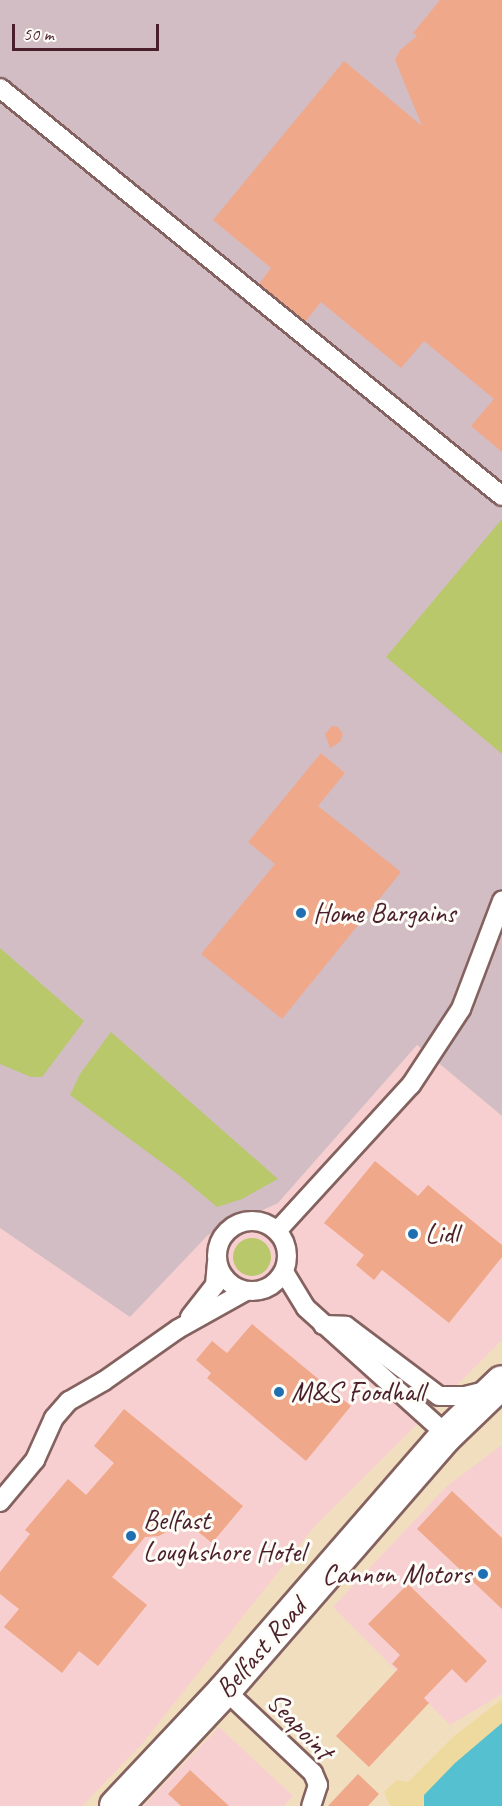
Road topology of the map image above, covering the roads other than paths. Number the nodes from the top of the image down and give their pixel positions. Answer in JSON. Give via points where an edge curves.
{"nodes":[{"id":1,"x":0,"y":88,"type":"edge"},
{"id":2,"x":502,"y":496,"type":"edge"},
{"id":3,"x":502,"y":901,"type":"edge"},
{"id":4,"x":277,"y":1231,"type":"junction"},
{"id":5,"x":217,"y":1260,"type":"junction"},
{"id":6,"x":284,"y":1272,"type":"junction"},
{"id":7,"x":268,"y":1287,"type":"junction"},
{"id":8,"x":246,"y":1291,"type":"junction"},
{"id":9,"x":306,"y":1308,"type":"junction"},
{"id":10,"x":323,"y":1325,"type":"junction"},
{"id":11,"x":178,"y":1329,"type":"junction"},
{"id":12,"x":499,"y":1385,"type":"edge"},
{"id":13,"x":447,"y":1435,"type":"junction"},
{"id":14,"x":0,"y":1502,"type":"edge"},
{"id":15,"x":225,"y":1690,"type":"junction"},
{"id":16,"x":116,"y":1806,"type":"edge"},
{"id":17,"x":311,"y":1806,"type":"edge"}],
"edges":[{"from":1,"to":2,"type":"street"},
{"from":3,"to":4,"type":"street","via":[[461,1009],[411,1085]]},
{"from":4,"to":5,"type":"street","via":[[255,1222],[232,1228],[218,1248]]},
{"from":4,"to":6,"type":"street","via":[[287,1251]]},
{"from":5,"to":8,"type":"street","via":[[226,1280]]},
{"from":5,"to":11,"type":"street","via":[[215,1285]]},
{"from":6,"to":7,"type":"street"},
{"from":6,"to":9,"type":"street"},
{"from":7,"to":8,"type":"street"},
{"from":7,"to":9,"type":"street"},
{"from":8,"to":11,"type":"street"},
{"from":9,"to":10,"type":"street"},
{"from":10,"to":12,"type":"street","via":[[346,1326],[439,1396],[465,1396]]},
{"from":10,"to":13,"type":"street"},
{"from":11,"to":14,"type":"street","via":[[105,1381],[69,1401],[54,1418],[34,1460]]},
{"from":12,"to":13,"type":"highway","name":"Belfast Road"},
{"from":13,"to":15,"type":"highway","name":"Belfast Road"},
{"from":15,"to":16,"type":"highway","name":"Belfast Road"},
{"from":15,"to":17,"type":"street","name":"Seapoint","via":[[313,1773],[318,1785]]}]}
